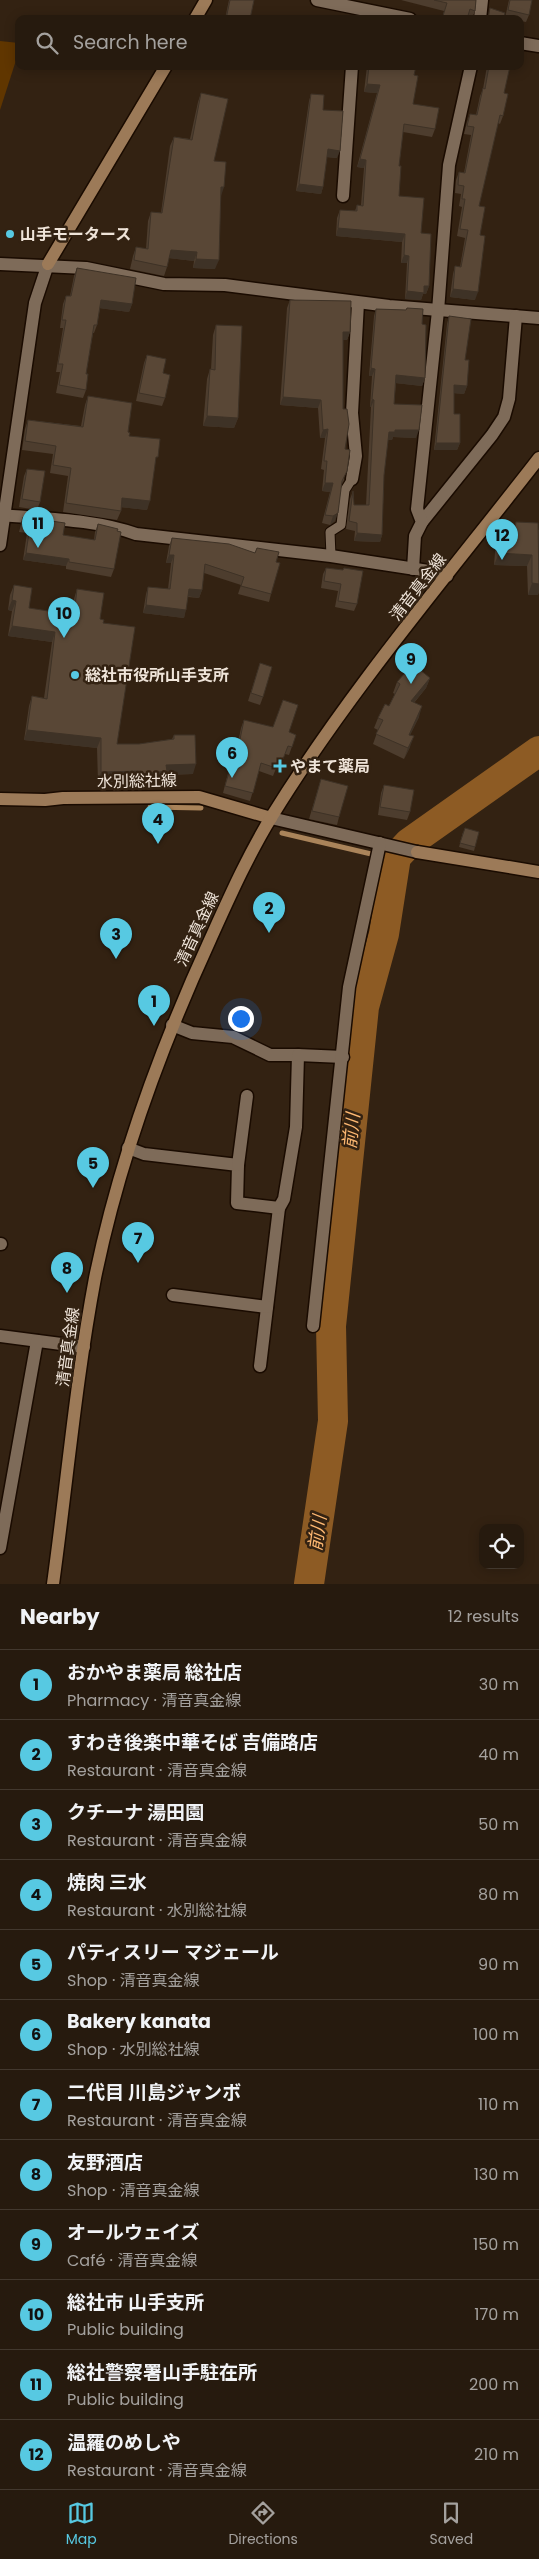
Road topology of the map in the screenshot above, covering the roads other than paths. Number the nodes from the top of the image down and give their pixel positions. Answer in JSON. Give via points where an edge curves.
{"nodes":[{"id":1,"x":206,"y":0,"type":"edge"},
{"id":2,"x":317,"y":0,"type":"edge"},
{"id":3,"x":482,"y":0,"type":"edge"},
{"id":4,"x":356,"y":13,"type":"edge"},
{"id":5,"x":197,"y":15,"type":"edge"},
{"id":6,"x":374,"y":15,"type":"edge"},
{"id":7,"x":480,"y":15,"type":"edge"},
{"id":8,"x":524,"y":44,"type":"edge"},
{"id":9,"x":539,"y":46,"type":"edge"},
{"id":10,"x":164,"y":70,"type":"edge"},
{"id":11,"x":352,"y":70,"type":"edge"},
{"id":12,"x":470,"y":70,"type":"edge"},
{"id":13,"x":342,"y":196,"type":"dead end"},
{"id":14,"x":0,"y":264,"type":"edge"},
{"id":15,"x":48,"y":264,"type":"junction"},
{"id":16,"x":358,"y":303,"type":"junction"},
{"id":17,"x":438,"y":311,"type":"junction"},
{"id":18,"x":516,"y":316,"type":"junction"},
{"id":19,"x":539,"y":318,"type":"edge"},
{"id":20,"x":539,"y":458,"type":"edge"},
{"id":21,"x":352,"y":479,"type":"joint"},
{"id":22,"x":2,"y":515,"type":"edge"},
{"id":23,"x":422,"y":522,"type":"junction"},
{"id":24,"x":0,"y":546,"type":"edge"},
{"id":25,"x":331,"y":556,"type":"junction"},
{"id":26,"x":412,"y":569,"type":"junction"},
{"id":27,"x":447,"y":576,"type":"junction"},
{"id":28,"x":0,"y":799,"type":"edge"},
{"id":29,"x":271,"y":818,"type":"junction"},
{"id":30,"x":408,"y":850,"type":"joint"},
{"id":31,"x":379,"y":851,"type":"junction"},
{"id":32,"x":539,"y":872,"type":"edge"},
{"id":33,"x":172,"y":1026,"type":"junction"},
{"id":34,"x":298,"y":1055,"type":"junction"},
{"id":35,"x":343,"y":1057,"type":"junction"},
{"id":36,"x":247,"y":1096,"type":"dead end"},
{"id":37,"x":128,"y":1148,"type":"junction"},
{"id":38,"x":238,"y":1164,"type":"junction"},
{"id":39,"x":279,"y":1208,"type":"junction"},
{"id":40,"x":173,"y":1295,"type":"dead end"},
{"id":41,"x":267,"y":1307,"type":"junction"},
{"id":42,"x":313,"y":1326,"type":"dead end"},
{"id":43,"x":0,"y":1336,"type":"edge"},
{"id":44,"x":37,"y":1341,"type":"junction"},
{"id":45,"x":84,"y":1347,"type":"junction"},
{"id":46,"x":260,"y":1366,"type":"dead end"},
{"id":47,"x":0,"y":1548,"type":"edge"},
{"id":48,"x":53,"y":1584,"type":"edge"}],
"edges":[{"from":1,"to":5,"type":"main road"},
{"from":2,"to":4,"type":"street"},
{"from":3,"to":7,"type":"street"},
{"from":4,"to":6,"type":"street"},
{"from":8,"to":9,"type":"street"},
{"from":10,"to":15,"type":"main road"},
{"from":11,"to":13,"type":"street"},
{"from":12,"to":17,"type":"street","via":[[449,165]]},
{"from":14,"to":15,"type":"street"},
{"from":15,"to":16,"type":"street","via":[[108,271],[152,282],[225,285]]},
{"from":15,"to":22,"type":"street","via":[[35,303]]},
{"from":16,"to":17,"type":"street"},
{"from":16,"to":21,"type":"street","via":[[352,413],[356,456]]},
{"from":17,"to":18,"type":"street"},
{"from":17,"to":23,"type":"street","via":[[417,509]]},
{"from":18,"to":19,"type":"street"},
{"from":18,"to":23,"type":"street","via":[[509,399],[504,417]]},
{"from":20,"to":27,"type":"main road","name":"清音真金線"},
{"from":21,"to":25,"type":"lane","via":[[345,490],[341,525],[330,532]]},
{"from":22,"to":24,"type":"street"},
{"from":22,"to":25,"type":"street","via":[[72,521],[136,534]]},
{"from":23,"to":26,"type":"street","via":[[415,536]]},
{"from":25,"to":26,"type":"street"},
{"from":26,"to":27,"type":"street"},
{"from":27,"to":29,"type":"main road","name":"清音真金線","via":[[347,706]]},
{"from":28,"to":29,"type":"main road","name":"水別総社線","via":[[199,797]]},
{"from":29,"to":31,"type":"street"},
{"from":29,"to":33,"type":"main road","name":"清音真金線","via":[[221,915]]},
{"from":30,"to":31,"type":"street"},
{"from":30,"to":32,"type":"main road"},
{"from":31,"to":35,"type":"street","via":[[349,987]]},
{"from":33,"to":34,"type":"street","via":[[192,1033],[233,1037],[270,1054]]},
{"from":33,"to":37,"type":"main road","name":"清音真金線"},
{"from":34,"to":35,"type":"street"},
{"from":34,"to":39,"type":"street","via":[[296,1126],[284,1199]]},
{"from":35,"to":42,"type":"street"},
{"from":36,"to":38,"type":"street"},
{"from":37,"to":38,"type":"street","via":[[144,1154]]},
{"from":37,"to":45,"type":"main road","name":"清音真金線","via":[[100,1260]]},
{"from":38,"to":39,"type":"street","via":[[237,1202]]},
{"from":39,"to":41,"type":"street"},
{"from":40,"to":41,"type":"street"},
{"from":41,"to":46,"type":"street"},
{"from":43,"to":44,"type":"street"},
{"from":44,"to":45,"type":"street"},
{"from":44,"to":47,"type":"street"},
{"from":45,"to":48,"type":"main road","name":"清音真金線"}]}
